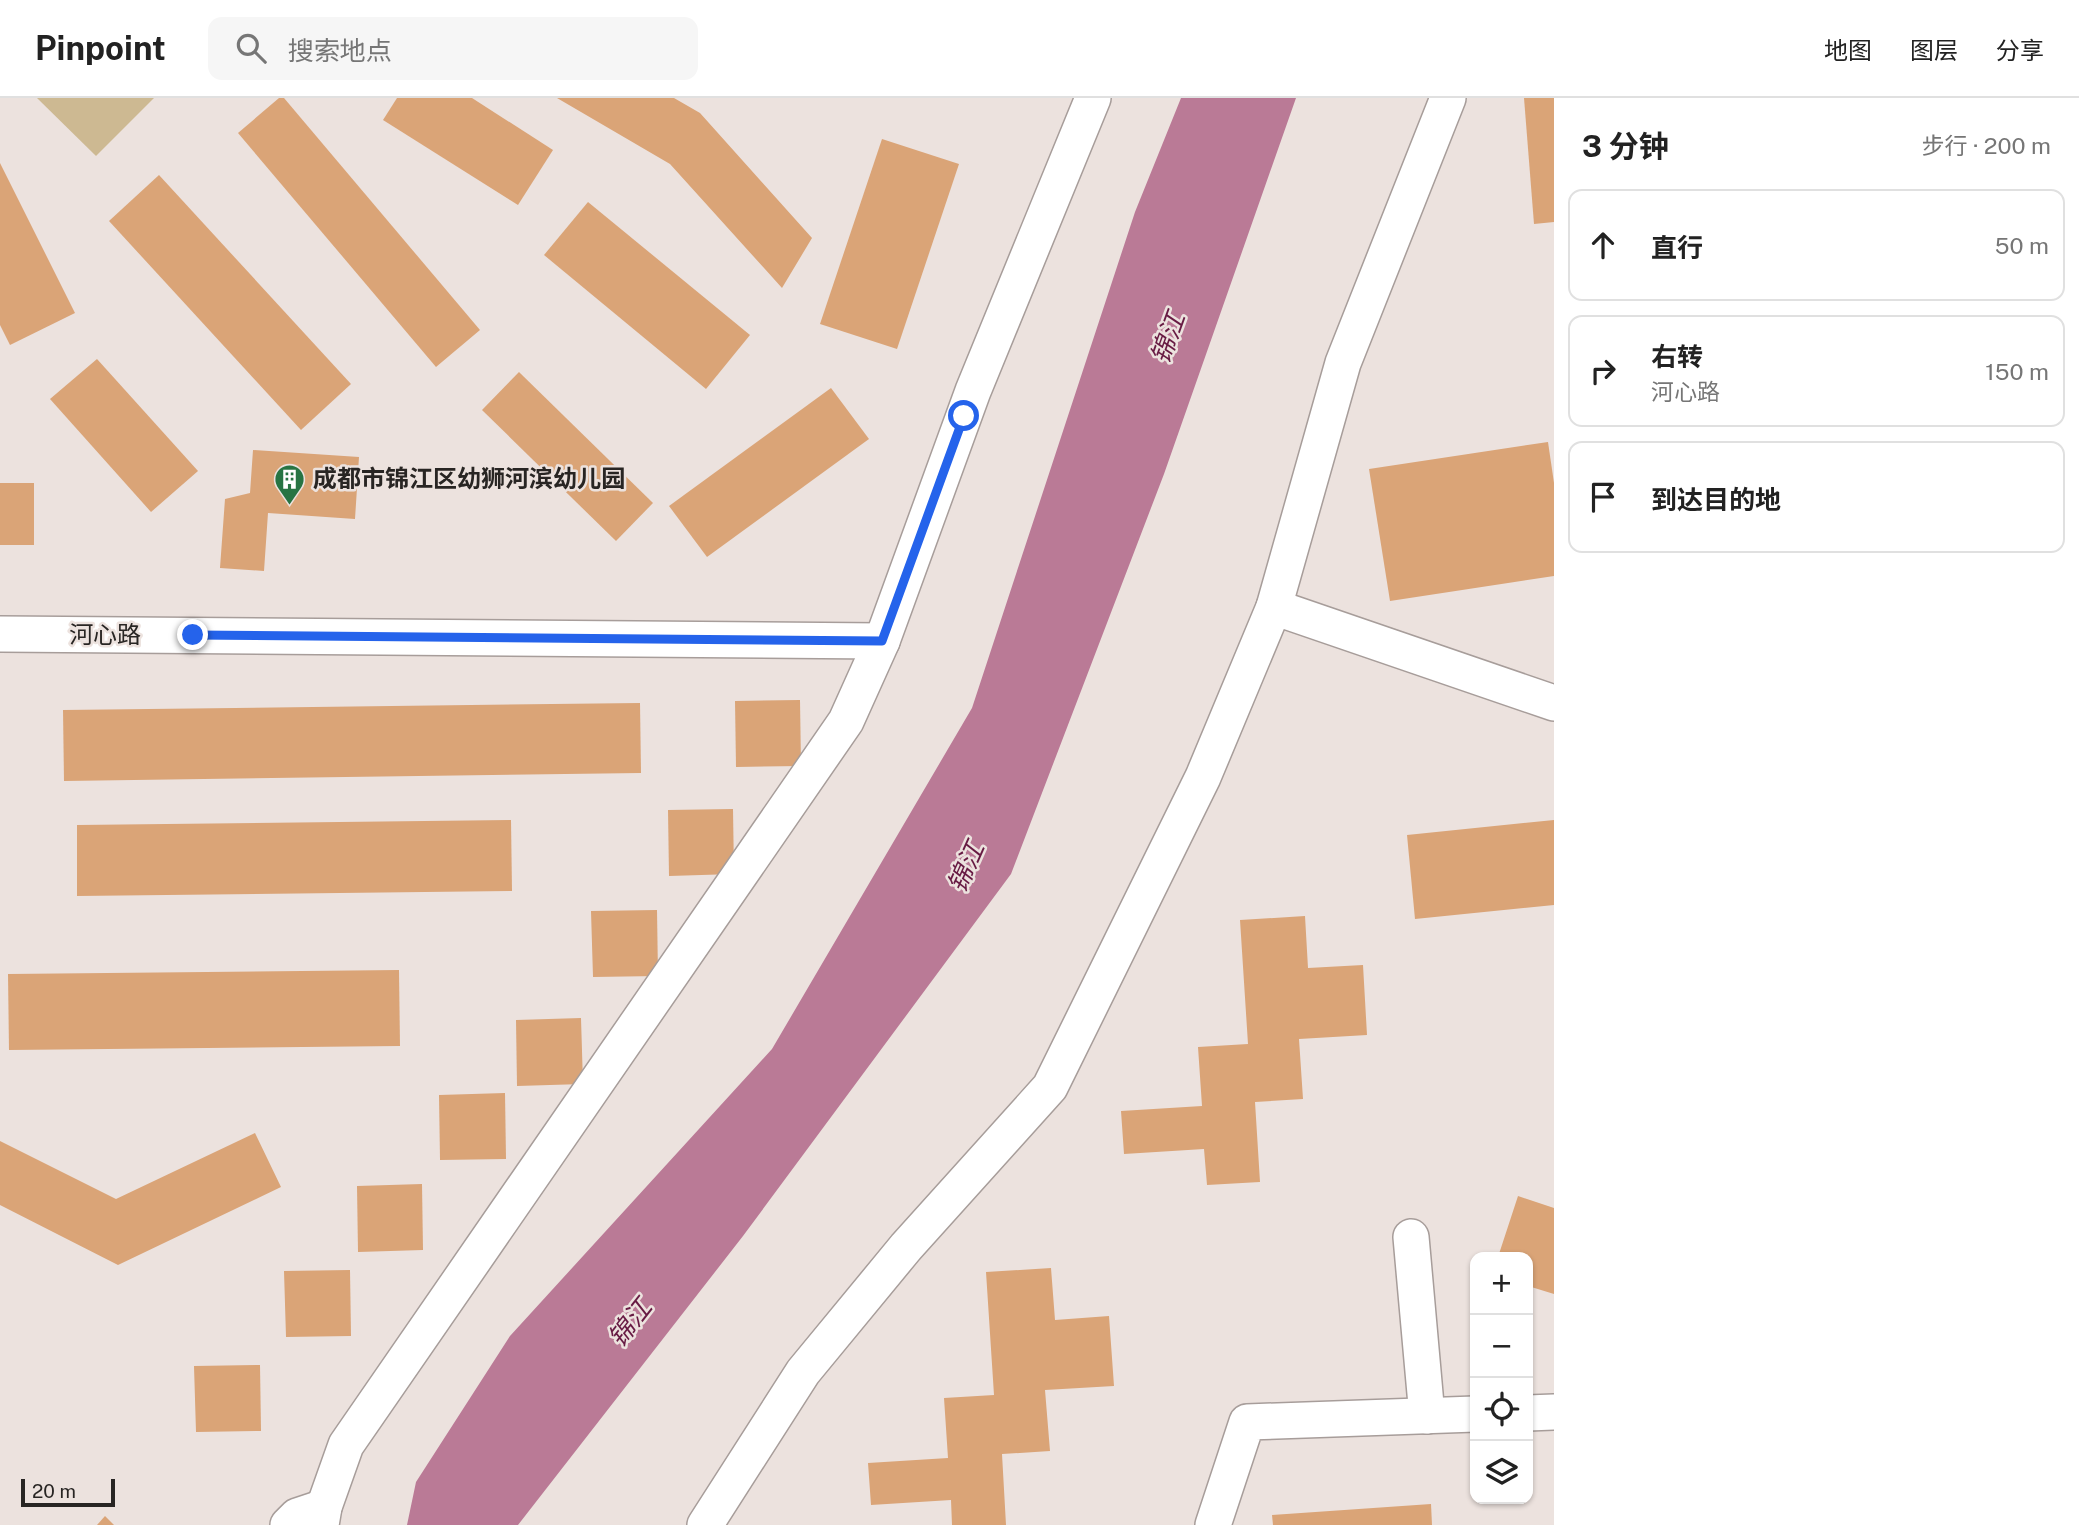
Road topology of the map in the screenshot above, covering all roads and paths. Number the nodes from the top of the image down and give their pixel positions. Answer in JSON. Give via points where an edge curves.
{"nodes":[{"id":1,"x":1093,"y":98,"type":"edge"},
{"id":2,"x":1448,"y":98,"type":"edge"},
{"id":3,"x":1275,"y":607,"type":"junction"},
{"id":4,"x":0,"y":634,"type":"edge"},
{"id":5,"x":882,"y":641,"type":"junction"},
{"id":6,"x":1554,"y":703,"type":"edge"},
{"id":7,"x":1412,"y":1237,"type":"dead end"},
{"id":8,"x":1554,"y":1412,"type":"edge"},
{"id":9,"x":1533,"y":1413,"type":"edge"},
{"id":10,"x":1470,"y":1414,"type":"edge"},
{"id":11,"x":1427,"y":1416,"type":"junction"},
{"id":12,"x":323,"y":1516,"type":"edge"},
{"id":13,"x":288,"y":1525,"type":"edge"},
{"id":14,"x":705,"y":1525,"type":"edge"},
{"id":15,"x":1213,"y":1525,"type":"edge"}],
"edges":[{"from":1,"to":5,"type":"street","via":[[973,391]]},
{"from":2,"to":3,"type":"street","via":[[1343,363]]},
{"from":3,"to":6,"type":"street"},
{"from":3,"to":14,"type":"street","via":[[1202,777],[1050,1087],[906,1247],[803,1372]]},
{"from":4,"to":5,"type":"street","name":"河心路"},
{"from":5,"to":12,"type":"street","via":[[846,721],[346,1445]]},
{"from":7,"to":11,"type":"street"},
{"from":8,"to":9,"type":"street"},
{"from":10,"to":11,"type":"street"},
{"from":11,"to":15,"type":"street","via":[[1247,1422]]},
{"from":12,"to":13,"type":"street","via":[[297,1516]]}]}
